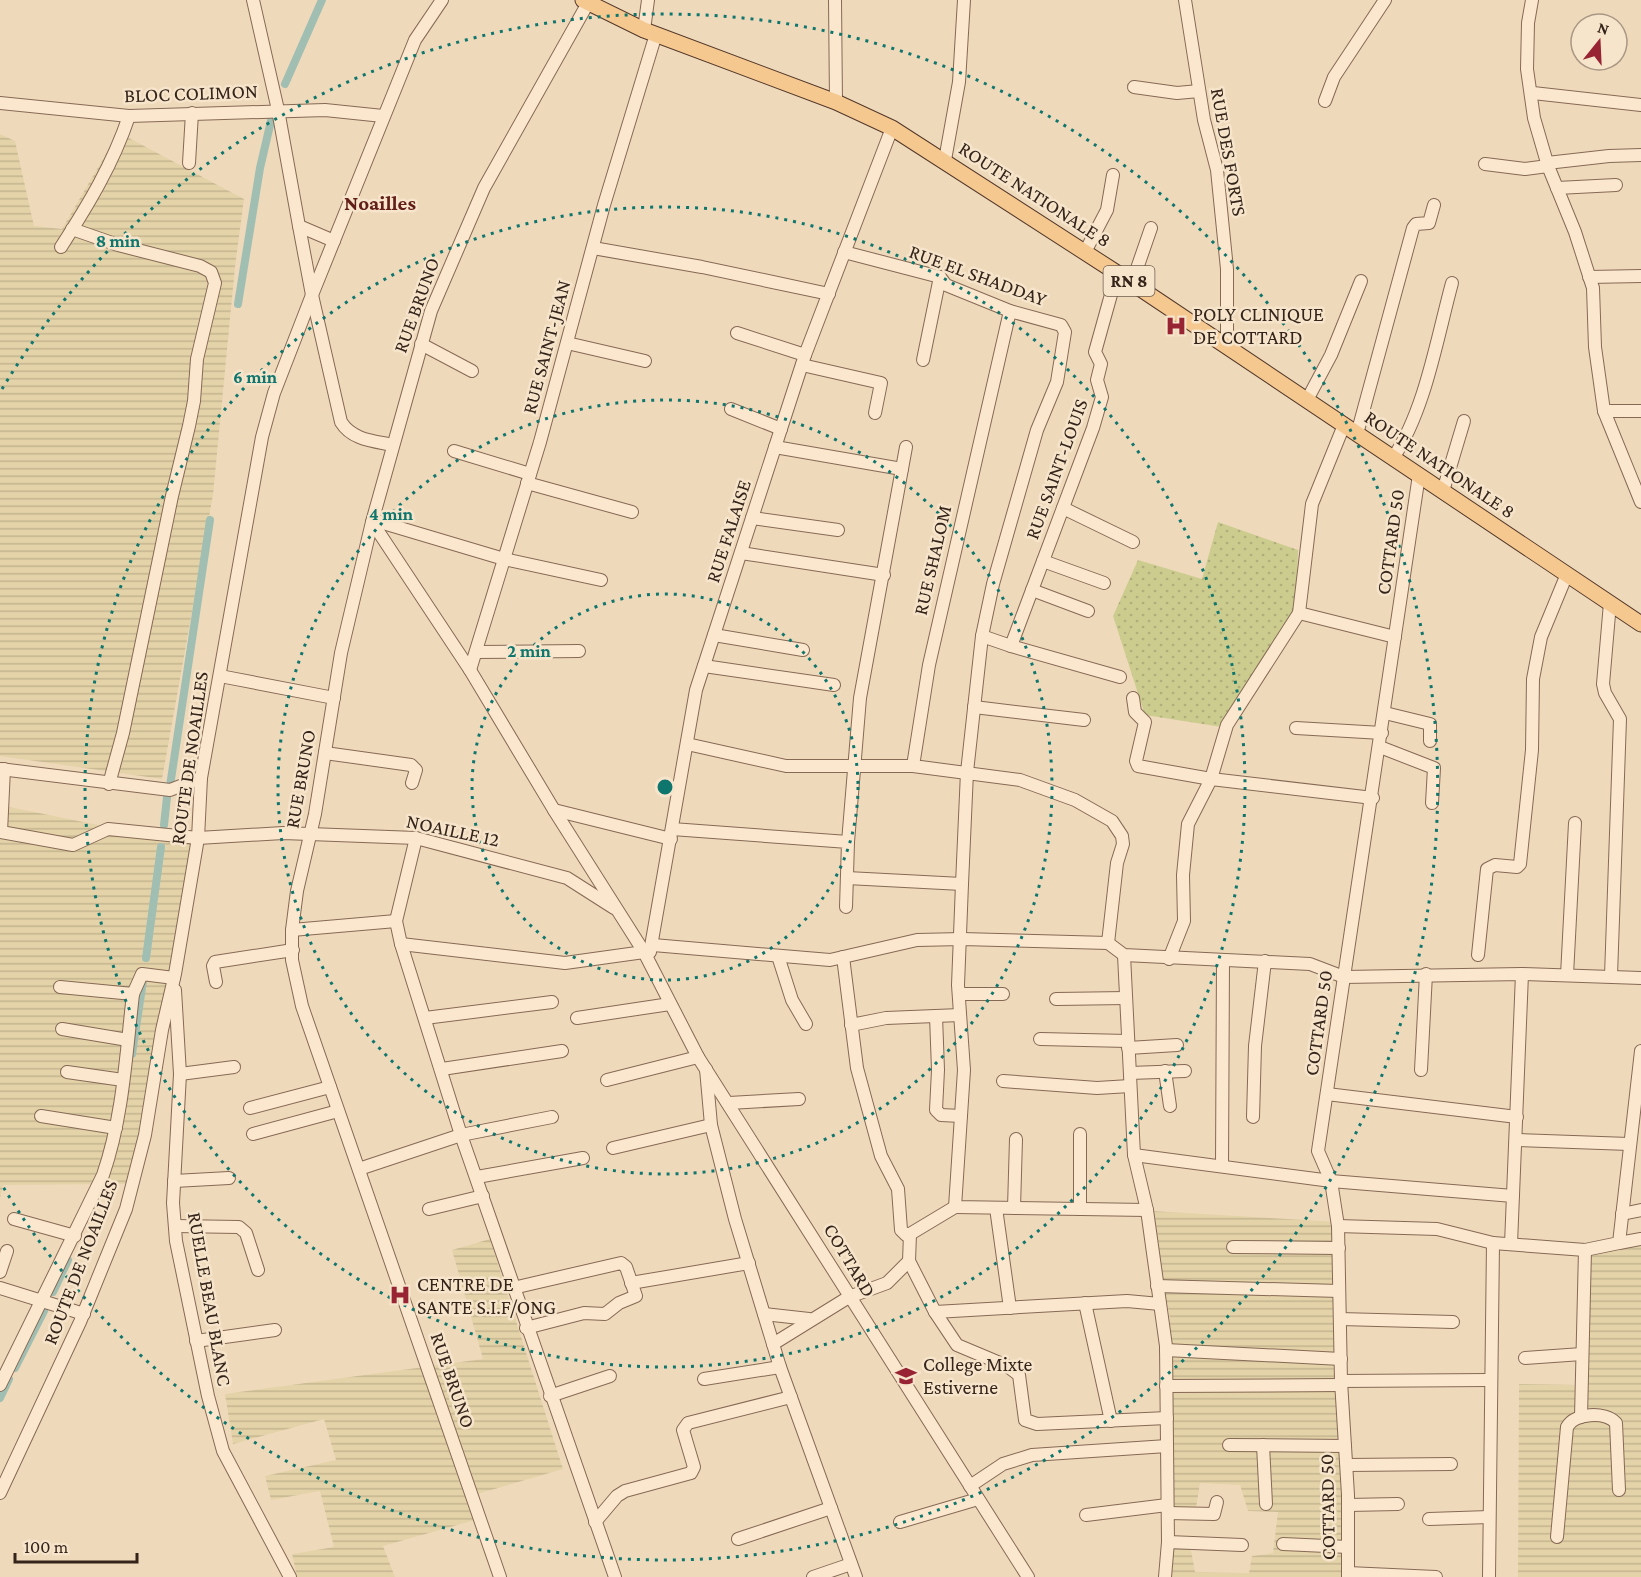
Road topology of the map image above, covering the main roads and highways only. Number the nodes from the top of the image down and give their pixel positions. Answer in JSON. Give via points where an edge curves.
{"nodes":[{"id":1,"x":586,"y":1,"type":"edge"},
{"id":2,"x":1641,"y":623,"type":"edge"}],
"edges":[{"from":1,"to":2,"type":"main road","name":"ROUTE NATIONALE 8","number":"RN 8","via":[[650,32],[836,102],[892,128],[1117,273]]}]}
